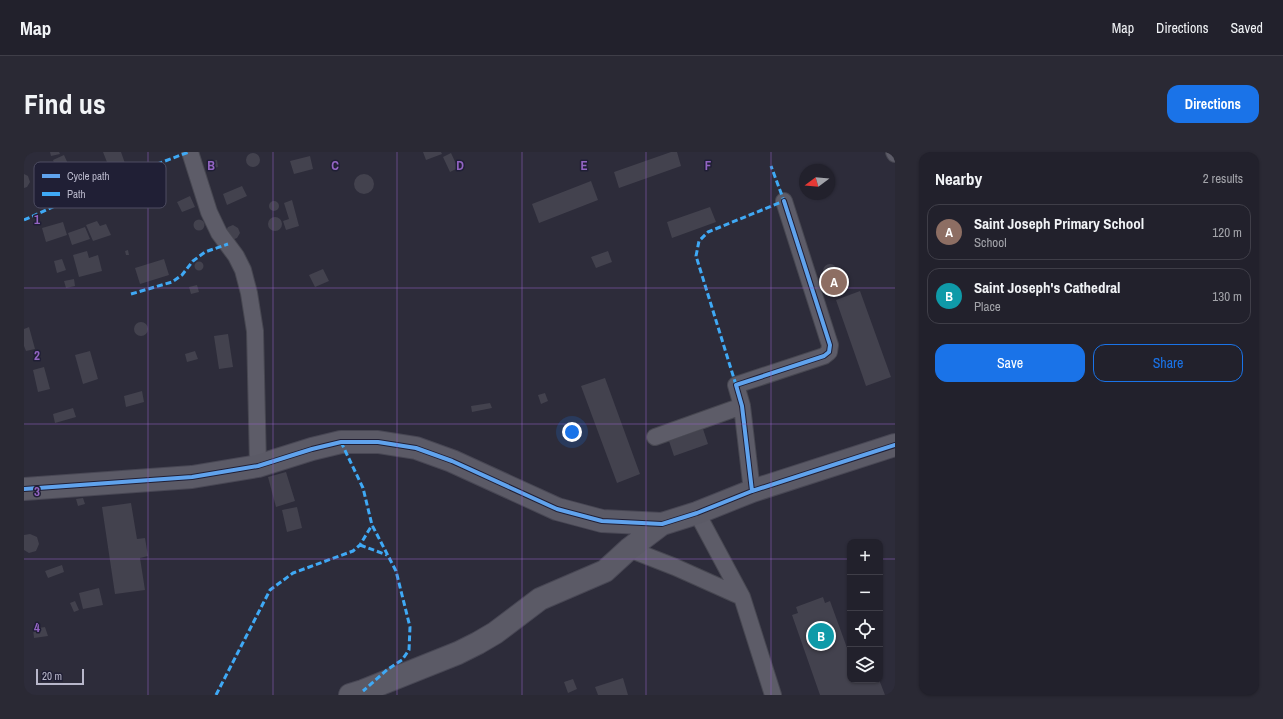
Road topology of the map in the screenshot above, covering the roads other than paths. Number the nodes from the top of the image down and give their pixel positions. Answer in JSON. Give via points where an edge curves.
{"nodes":[{"id":1,"x":190,"y":152,"type":"edge"},
{"id":2,"x":784,"y":202,"type":"dead end"},
{"id":3,"x":742,"y":406,"type":"junction"},
{"id":4,"x":655,"y":437,"type":"dead end"},
{"id":5,"x":895,"y":444,"type":"edge"},
{"id":6,"x":258,"y":466,"type":"junction"},
{"id":7,"x":24,"y":489,"type":"edge"},
{"id":8,"x":752,"y":492,"type":"junction"},
{"id":9,"x":697,"y":513,"type":"junction"},
{"id":10,"x":662,"y":524,"type":"junction"},
{"id":11,"x":630,"y":549,"type":"junction"},
{"id":12,"x":742,"y":597,"type":"junction"},
{"id":13,"x":350,"y":695,"type":"edge"},
{"id":14,"x":773,"y":695,"type":"edge"}],
"edges":[{"from":1,"to":6,"type":"street","via":[[210,212],[219,233],[243,270],[249,293],[255,331]]},
{"from":2,"to":3,"type":"street","via":[[830,345],[829,352],[824,356],[736,385]]},
{"from":3,"to":4,"type":"street"},
{"from":3,"to":8,"type":"street"},
{"from":5,"to":8,"type":"street"},
{"from":6,"to":7,"type":"street","via":[[192,477]]},
{"from":6,"to":10,"type":"street","via":[[341,442],[378,442],[416,448],[452,460],[557,509],[602,521]]},
{"from":8,"to":9,"type":"street"},
{"from":9,"to":10,"type":"street"},
{"from":9,"to":12,"type":"street"},
{"from":10,"to":11,"type":"street"},
{"from":11,"to":12,"type":"street"},
{"from":11,"to":13,"type":"street","via":[[605,571],[540,599],[478,643]]},
{"from":12,"to":14,"type":"street"}]}
